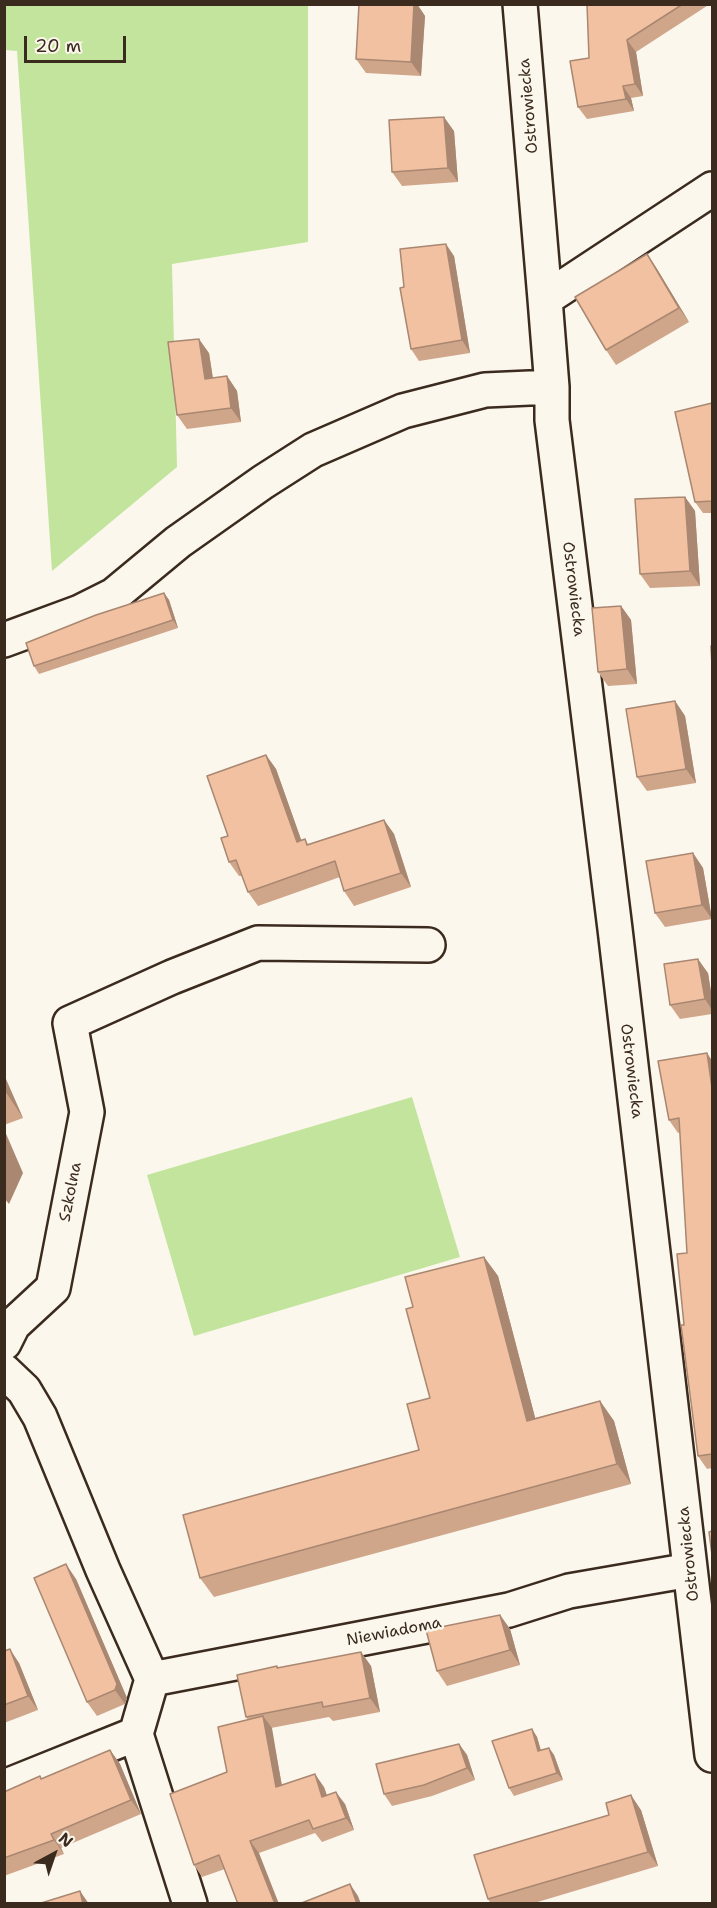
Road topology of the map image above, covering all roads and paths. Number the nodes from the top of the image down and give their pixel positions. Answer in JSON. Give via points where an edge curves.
{"nodes":[{"id":1,"x":520,"y":4,"type":"edge"},
{"id":2,"x":712,"y":189,"type":"edge"},
{"id":3,"x":545,"y":299,"type":"junction"},
{"id":4,"x":552,"y":387,"type":"junction"},
{"id":5,"x":4,"y":640,"type":"edge"},
{"id":6,"x":428,"y":945,"type":"dead end"},
{"id":7,"x":4,"y":1343,"type":"edge"},
{"id":8,"x":4,"y":1371,"type":"edge"},
{"id":9,"x":690,"y":1570,"type":"junction"},
{"id":10,"x":152,"y":1678,"type":"junction"},
{"id":11,"x":136,"y":1734,"type":"junction"},
{"id":12,"x":712,"y":1755,"type":"edge"},
{"id":13,"x":4,"y":1787,"type":"edge"},
{"id":14,"x":190,"y":1904,"type":"edge"}],
"edges":[{"from":1,"to":3,"type":"street","name":"Ostrowiecka"},
{"from":2,"to":3,"type":"street"},
{"from":3,"to":4,"type":"street","name":"Ostrowiecka"},
{"from":4,"to":5,"type":"street","via":[[485,390],[403,411],[313,450],[178,542],[114,595]]},
{"from":4,"to":9,"type":"street","name":"Ostrowiecka","via":[[552,420]]},
{"from":6,"to":7,"type":"street","name":"Szkolna","via":[[258,943],[70,1023],[87,1112],[53,1288],[13,1325]]},
{"from":8,"to":10,"type":"street","via":[[24,1389],[40,1417]]},
{"from":9,"to":10,"type":"street","name":"Niewiadoma","via":[[569,1591],[508,1610]]},
{"from":9,"to":12,"type":"street","name":"Ostrowiecka"},
{"from":10,"to":11,"type":"street"},
{"from":11,"to":13,"type":"street"},
{"from":11,"to":14,"type":"street"}]}
